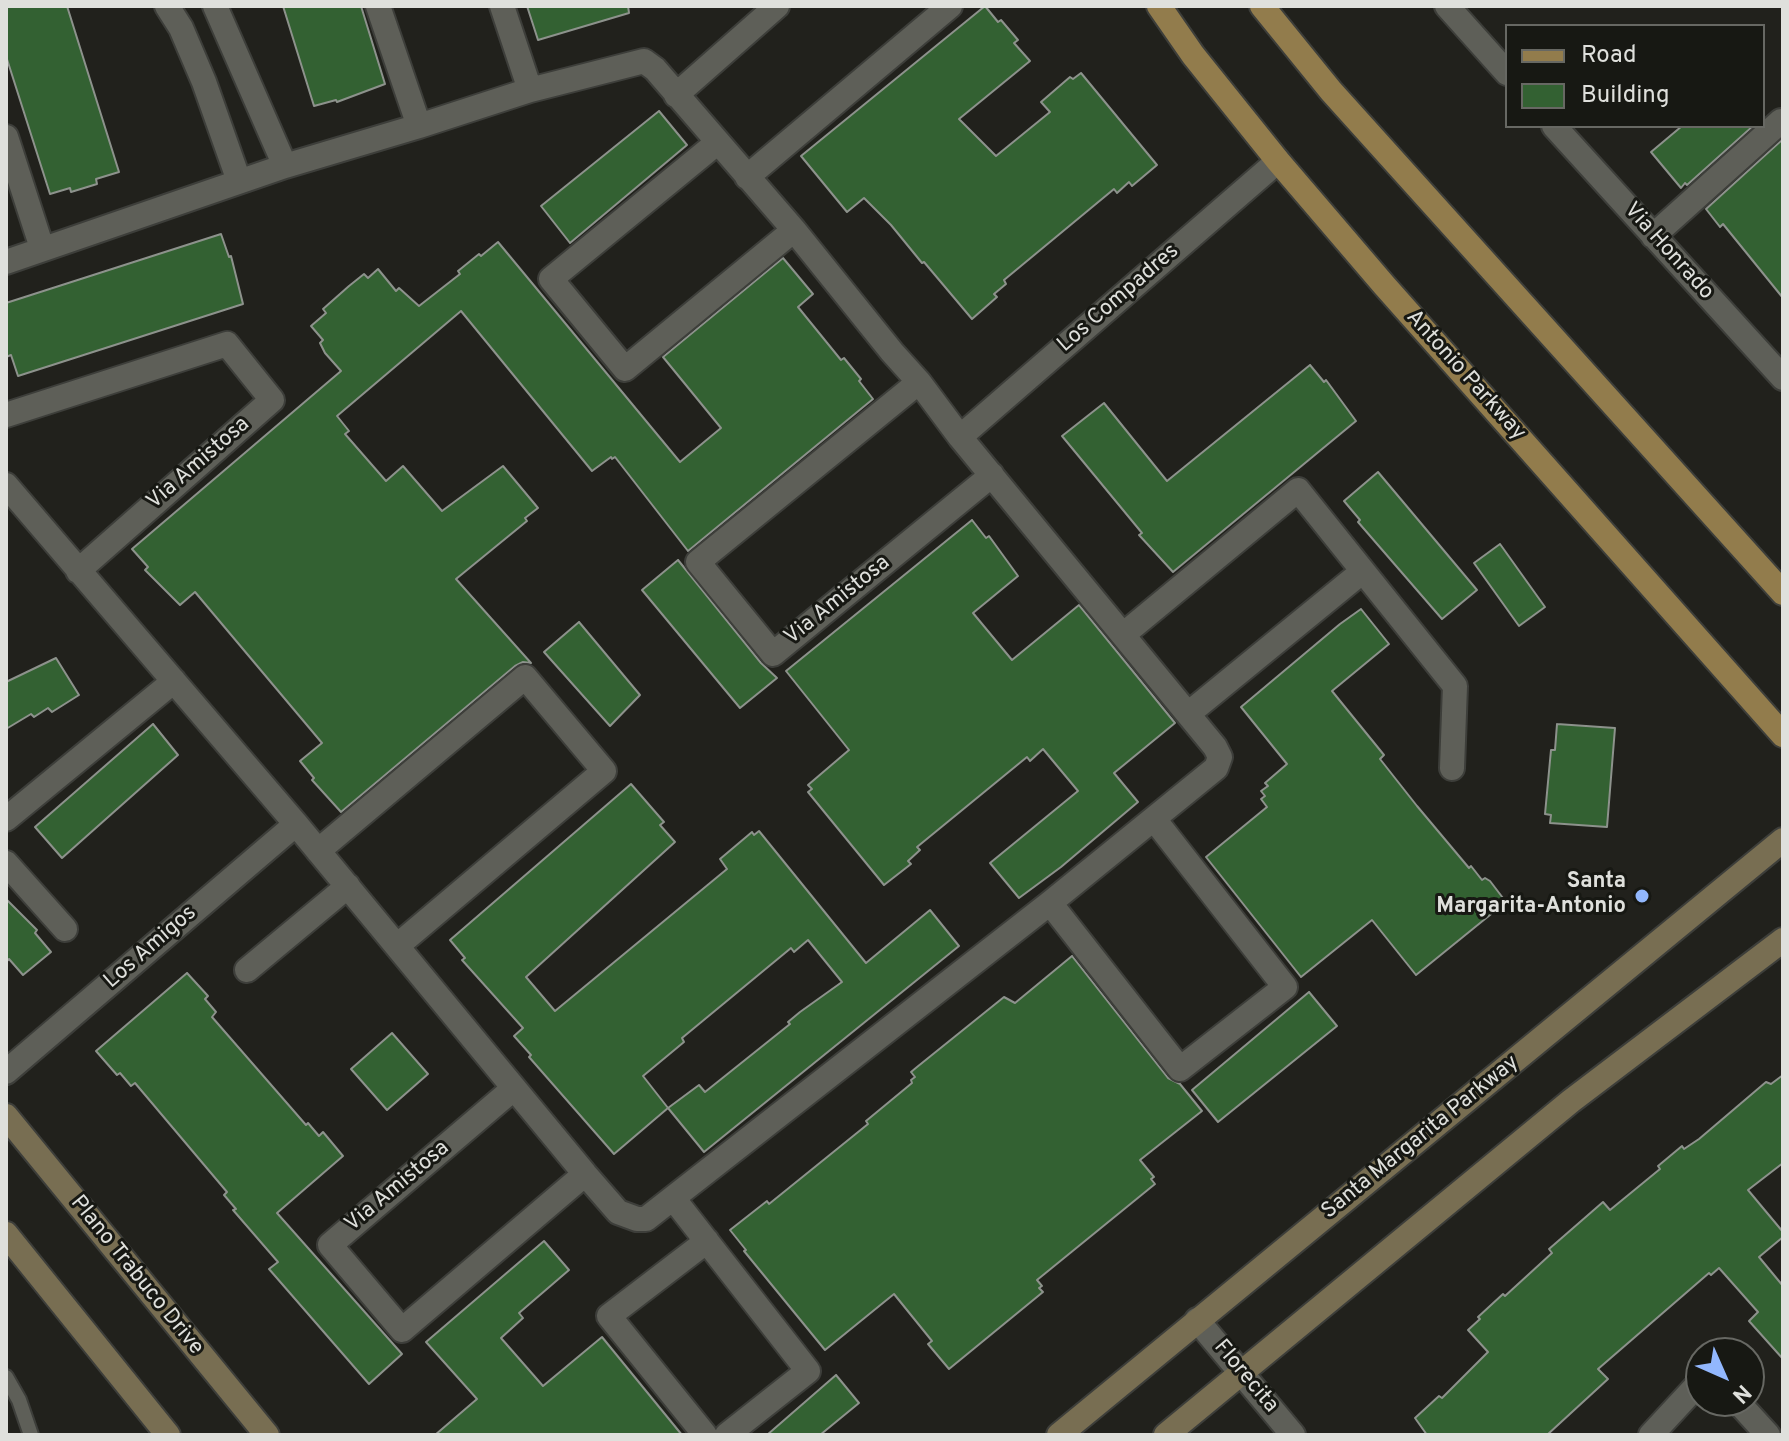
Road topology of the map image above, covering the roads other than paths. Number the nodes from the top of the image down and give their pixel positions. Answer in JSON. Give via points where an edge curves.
{"nodes":[{"id":1,"x":167,"y":6,"type":"edge"},
{"id":2,"x":215,"y":6,"type":"edge"},
{"id":3,"x":378,"y":6,"type":"edge"},
{"id":4,"x":502,"y":6,"type":"edge"},
{"id":5,"x":777,"y":6,"type":"edge"},
{"id":6,"x":950,"y":6,"type":"edge"},
{"id":7,"x":1159,"y":6,"type":"edge"},
{"id":8,"x":1262,"y":6,"type":"edge"},
{"id":9,"x":1455,"y":9,"type":"edge"},
{"id":10,"x":1505,"y":71,"type":"edge"},
{"id":11,"x":530,"y":90,"type":"junction"},
{"id":12,"x":676,"y":95,"type":"junction"},
{"id":13,"x":1781,"y":121,"type":"edge"},
{"id":14,"x":419,"y":126,"type":"junction"},
{"id":15,"x":1556,"y":128,"type":"edge"},
{"id":16,"x":6,"y":137,"type":"edge"},
{"id":17,"x":718,"y":142,"type":"junction"},
{"id":18,"x":1278,"y":161,"type":"junction"},
{"id":19,"x":285,"y":166,"type":"junction"},
{"id":20,"x":747,"y":177,"type":"junction"},
{"id":21,"x":239,"y":181,"type":"junction"},
{"id":22,"x":794,"y":230,"type":"junction"},
{"id":23,"x":1653,"y":236,"type":"junction"},
{"id":24,"x":42,"y":248,"type":"junction"},
{"id":25,"x":6,"y":262,"type":"edge"},
{"id":26,"x":1783,"y":378,"type":"edge"},
{"id":27,"x":919,"y":382,"type":"junction"},
{"id":28,"x":6,"y":415,"type":"edge"},
{"id":29,"x":960,"y":437,"type":"junction"},
{"id":30,"x":992,"y":475,"type":"junction"},
{"id":31,"x":6,"y":485,"type":"edge"},
{"id":32,"x":78,"y":571,"type":"junction"},
{"id":33,"x":1363,"y":571,"type":"junction"},
{"id":34,"x":1783,"y":593,"type":"edge"},
{"id":35,"x":1124,"y":634,"type":"junction"},
{"id":36,"x":174,"y":681,"type":"junction"},
{"id":37,"x":1188,"y":714,"type":"junction"},
{"id":38,"x":1783,"y":735,"type":"edge"},
{"id":39,"x":1452,"y":768,"type":"dead end"},
{"id":40,"x":6,"y":819,"type":"edge"},
{"id":41,"x":1154,"y":819,"type":"junction"},
{"id":42,"x":296,"y":824,"type":"junction"},
{"id":43,"x":1783,"y":840,"type":"edge"},
{"id":44,"x":318,"y":851,"type":"junction"},
{"id":45,"x":6,"y":863,"type":"edge"},
{"id":46,"x":348,"y":886,"type":"junction"},
{"id":47,"x":1050,"y":903,"type":"junction"},
{"id":48,"x":65,"y":929,"type":"dead end"},
{"id":49,"x":1783,"y":940,"type":"edge"},
{"id":50,"x":397,"y":946,"type":"junction"},
{"id":51,"x":247,"y":970,"type":"dead end"},
{"id":52,"x":6,"y":1072,"type":"edge"},
{"id":53,"x":513,"y":1089,"type":"junction"},
{"id":54,"x":6,"y":1116,"type":"edge"},
{"id":55,"x":585,"y":1174,"type":"junction"},
{"id":56,"x":673,"y":1198,"type":"junction"},
{"id":57,"x":6,"y":1234,"type":"edge"},
{"id":58,"x":707,"y":1241,"type":"junction"},
{"id":59,"x":1197,"y":1320,"type":"junction"},
{"id":60,"x":1241,"y":1374,"type":"junction"},
{"id":61,"x":6,"y":1377,"type":"edge"},
{"id":62,"x":1685,"y":1398,"type":"edge"},
{"id":63,"x":1752,"y":1417,"type":"edge"},
{"id":64,"x":31,"y":1435,"type":"edge"},
{"id":65,"x":168,"y":1435,"type":"edge"},
{"id":66,"x":267,"y":1435,"type":"edge"},
{"id":67,"x":705,"y":1435,"type":"edge"},
{"id":68,"x":727,"y":1435,"type":"edge"},
{"id":69,"x":1059,"y":1435,"type":"edge"},
{"id":70,"x":1166,"y":1435,"type":"edge"},
{"id":71,"x":1293,"y":1435,"type":"edge"},
{"id":72,"x":1651,"y":1435,"type":"edge"},
{"id":73,"x":1768,"y":1435,"type":"edge"}],
"edges":[{"from":1,"to":21,"type":"street","via":[[204,82]]},
{"from":2,"to":19,"type":"street"},
{"from":3,"to":14,"type":"street"},
{"from":4,"to":11,"type":"street"},
{"from":5,"to":12,"type":"street"},
{"from":6,"to":20,"type":"street"},
{"from":7,"to":18,"type":"main road","name":"Antonio Parkway"},
{"from":8,"to":34,"type":"main road","via":[[1331,91]]},
{"from":9,"to":10,"type":"street"},
{"from":11,"to":12,"type":"street","via":[[644,61]]},
{"from":11,"to":14,"type":"street"},
{"from":12,"to":17,"type":"street"},
{"from":13,"to":23,"type":"street"},
{"from":14,"to":19,"type":"street"},
{"from":15,"to":23,"type":"street","name":"Via Honrado"},
{"from":16,"to":24,"type":"street"},
{"from":17,"to":20,"type":"street"},
{"from":17,"to":22,"type":"street","via":[[551,279],[625,369]]},
{"from":18,"to":29,"type":"street","name":"Los Compadres"},
{"from":18,"to":38,"type":"main road","name":"Antonio Parkway"},
{"from":19,"to":21,"type":"street"},
{"from":20,"to":22,"type":"street"},
{"from":21,"to":24,"type":"street"},
{"from":22,"to":27,"type":"street"},
{"from":23,"to":26,"type":"street","name":"Via Honrado"},
{"from":24,"to":25,"type":"street"},
{"from":27,"to":29,"type":"street"},
{"from":27,"to":30,"type":"street","name":"Via Amistosa","via":[[698,562],[773,654]]},
{"from":28,"to":32,"type":"street","name":"Via Amistosa","via":[[227,344],[272,400]]},
{"from":29,"to":30,"type":"street"},
{"from":30,"to":35,"type":"street"},
{"from":31,"to":32,"type":"street"},
{"from":32,"to":36,"type":"street"},
{"from":33,"to":35,"type":"street","via":[[1298,490]]},
{"from":33,"to":37,"type":"street"},
{"from":33,"to":39,"type":"street","via":[[1455,686]]},
{"from":35,"to":37,"type":"street"},
{"from":36,"to":40,"type":"street"},
{"from":36,"to":42,"type":"street"},
{"from":37,"to":41,"type":"street","via":[[1220,757],[1216,768]]},
{"from":41,"to":47,"type":"street"},
{"from":41,"to":47,"type":"street","via":[[1285,987],[1180,1069]]},
{"from":42,"to":44,"type":"street"},
{"from":42,"to":52,"type":"street","name":"Los Amigos"},
{"from":43,"to":59,"type":"main road","name":"Santa Margarita Parkway"},
{"from":44,"to":46,"type":"street"},
{"from":44,"to":50,"type":"street","via":[[525,677],[585,747],[604,771]]},
{"from":45,"to":48,"type":"street"},
{"from":46,"to":50,"type":"street"},
{"from":46,"to":51,"type":"street"},
{"from":47,"to":56,"type":"street"},
{"from":49,"to":60,"type":"main road","via":[[1571,1101]]},
{"from":50,"to":53,"type":"street"},
{"from":53,"to":55,"type":"street"},
{"from":53,"to":55,"type":"street","name":"Via Amistosa","via":[[330,1245],[402,1330]]},
{"from":54,"to":66,"type":"main road","name":"Plano Trabuco Drive"},
{"from":55,"to":56,"type":"street","via":[[618,1212],[637,1219],[646,1219]]},
{"from":56,"to":58,"type":"street"},
{"from":57,"to":65,"type":"main road"},
{"from":58,"to":67,"type":"street","via":[[609,1316]]},
{"from":58,"to":68,"type":"street","via":[[808,1371]]},
{"from":59,"to":60,"type":"street","name":"Florecita"},
{"from":59,"to":69,"type":"main road","name":"Santa Margarita Parkway"},
{"from":60,"to":70,"type":"main road"},
{"from":60,"to":71,"type":"street","name":"Florecita"},
{"from":61,"to":64,"type":"lane"},
{"from":62,"to":72,"type":"street"},
{"from":63,"to":73,"type":"street"}]}
